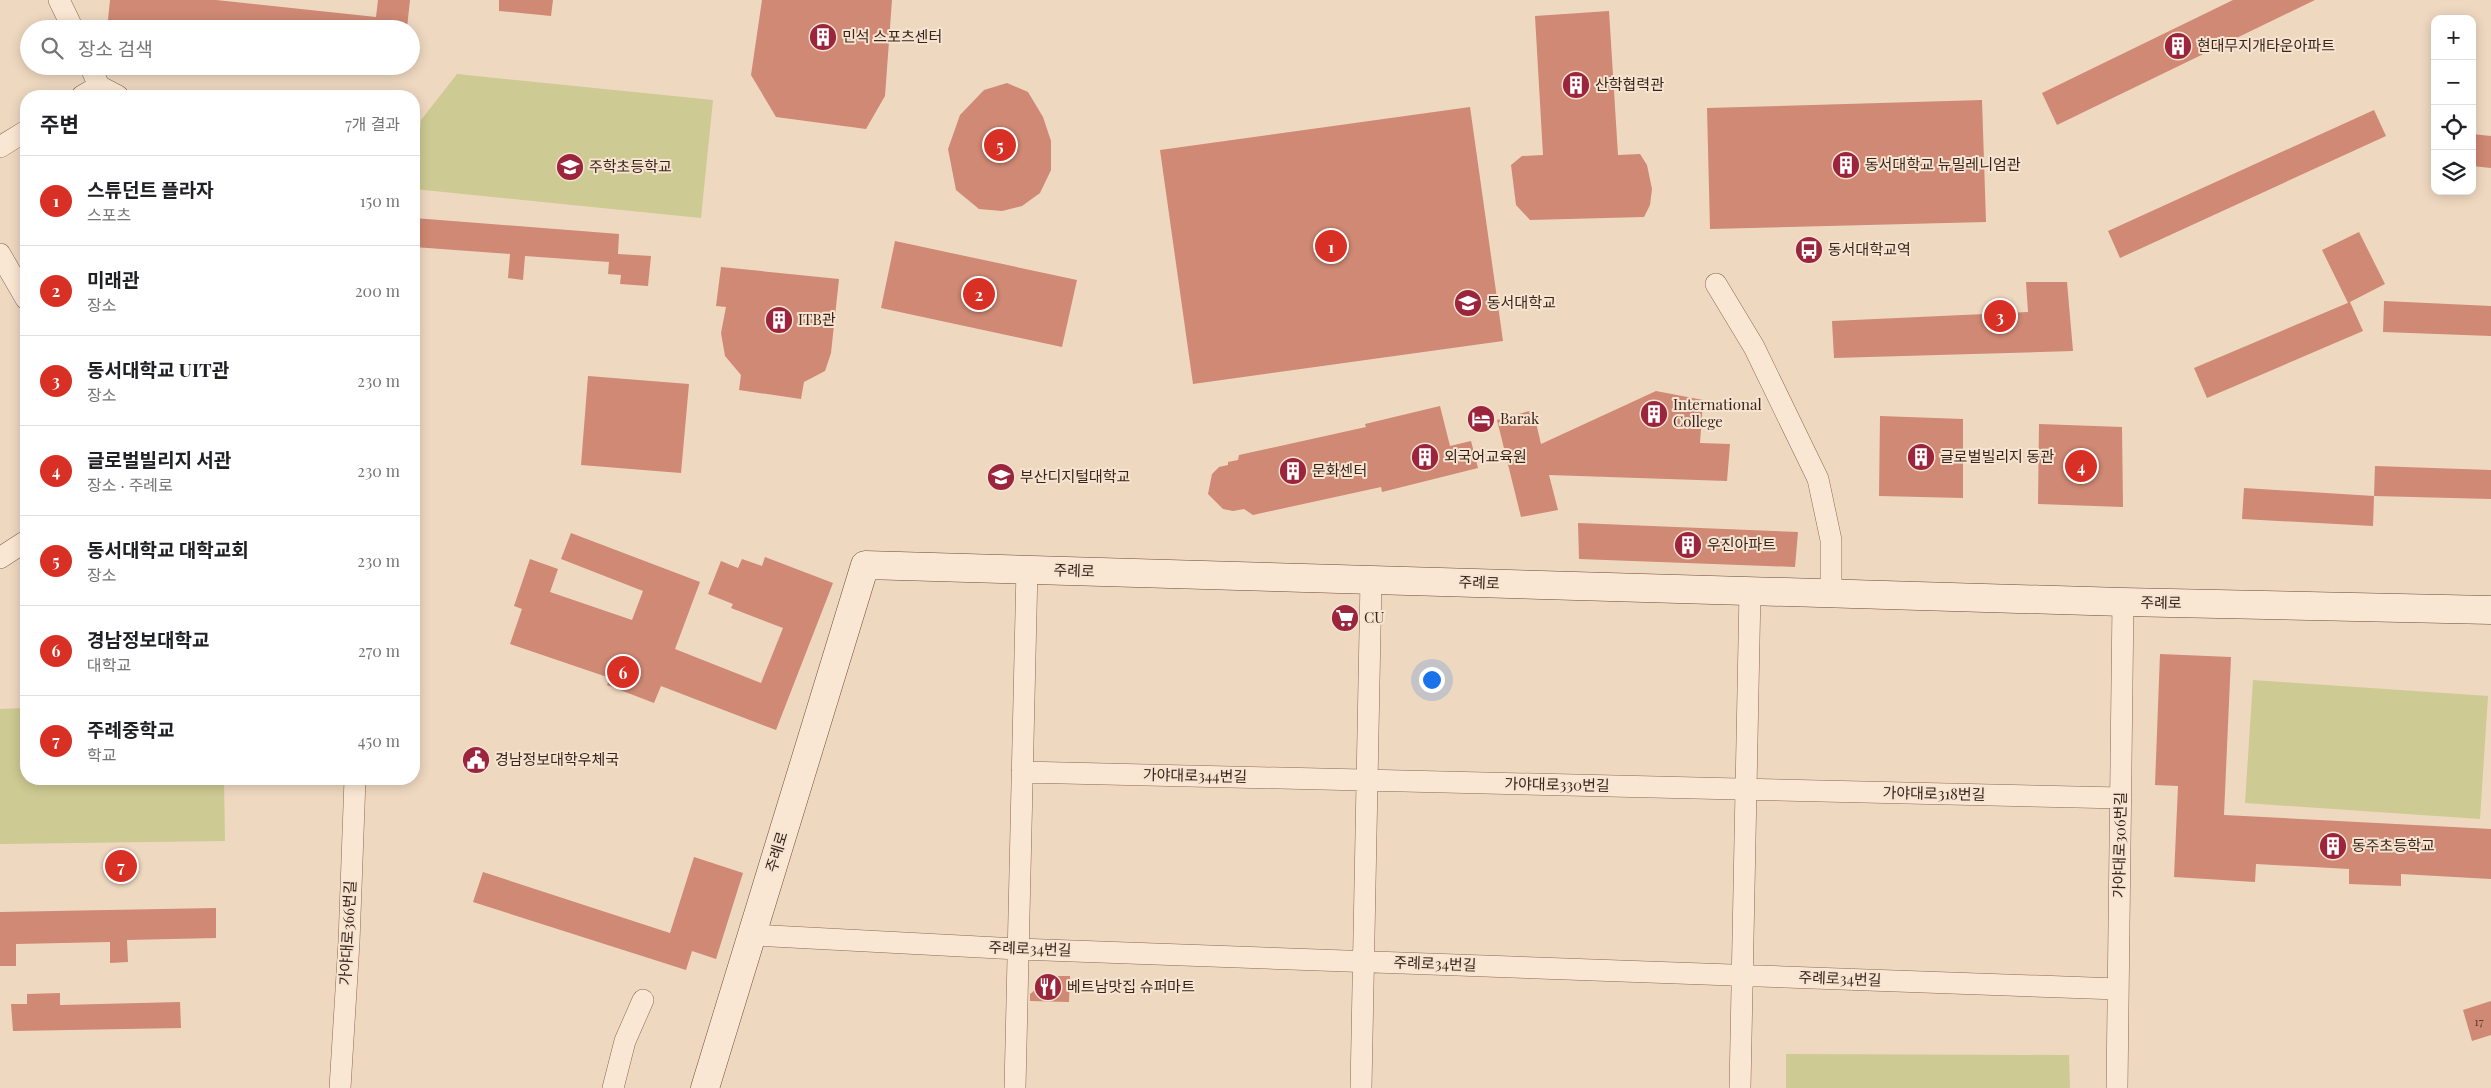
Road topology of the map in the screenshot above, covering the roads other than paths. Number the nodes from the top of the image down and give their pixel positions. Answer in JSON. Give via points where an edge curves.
{"nodes":[{"id":1,"x":59,"y":0,"type":"edge"},
{"id":2,"x":69,"y":20,"type":"edge"},
{"id":3,"x":90,"y":75,"type":"edge"},
{"id":4,"x":91,"y":90,"type":"edge"},
{"id":5,"x":20,"y":135,"type":"edge"},
{"id":6,"x":0,"y":147,"type":"edge"},
{"id":7,"x":0,"y":254,"type":"edge"},
{"id":8,"x":1716,"y":284,"type":"dead end"},
{"id":9,"x":20,"y":289,"type":"edge"},
{"id":10,"x":20,"y":546,"type":"edge"},
{"id":11,"x":0,"y":558,"type":"edge"},
{"id":12,"x":1027,"y":569,"type":"junction"},
{"id":13,"x":1371,"y":580,"type":"junction"},
{"id":14,"x":1750,"y":591,"type":"junction"},
{"id":15,"x":1831,"y":593,"type":"junction"},
{"id":16,"x":2123,"y":602,"type":"junction"},
{"id":17,"x":2491,"y":610,"type":"edge"},
{"id":18,"x":1022,"y":772,"type":"junction"},
{"id":19,"x":1367,"y":780,"type":"junction"},
{"id":20,"x":355,"y":785,"type":"edge"},
{"id":21,"x":1746,"y":790,"type":"junction"},
{"id":22,"x":2121,"y":798,"type":"junction"},
{"id":23,"x":752,"y":935,"type":"junction"},
{"id":24,"x":1018,"y":949,"type":"junction"},
{"id":25,"x":1364,"y":961,"type":"junction"},
{"id":26,"x":1743,"y":975,"type":"junction"},
{"id":27,"x":2118,"y":989,"type":"junction"},
{"id":28,"x":643,"y":1000,"type":"dead end"},
{"id":29,"x":340,"y":1088,"type":"edge"},
{"id":30,"x":613,"y":1088,"type":"edge"},
{"id":31,"x":705,"y":1088,"type":"edge"},
{"id":32,"x":1015,"y":1088,"type":"edge"},
{"id":33,"x":1361,"y":1088,"type":"edge"},
{"id":34,"x":1740,"y":1088,"type":"edge"},
{"id":35,"x":2117,"y":1088,"type":"edge"}],
"edges":[{"from":1,"to":2,"type":"street"},
{"from":3,"to":4,"type":"street"},
{"from":5,"to":6,"type":"street"},
{"from":7,"to":9,"type":"street"},
{"from":8,"to":15,"type":"street","via":[[1754,347],[1818,479],[1831,540]]},
{"from":10,"to":11,"type":"street"},
{"from":12,"to":13,"type":"street","name":"주례로"},
{"from":12,"to":18,"type":"street"},
{"from":12,"to":23,"type":"street","name":"주례로","via":[[864,565]]},
{"from":13,"to":14,"type":"street","name":"주례로"},
{"from":13,"to":19,"type":"street"},
{"from":14,"to":15,"type":"street","name":"주례로"},
{"from":14,"to":21,"type":"street"},
{"from":15,"to":16,"type":"street","name":"주례로"},
{"from":16,"to":17,"type":"street","name":"주례로"},
{"from":16,"to":22,"type":"street","name":"가야대로306번길"},
{"from":18,"to":19,"type":"street","name":"가야대로344번길"},
{"from":18,"to":24,"type":"street"},
{"from":19,"to":21,"type":"street","name":"가야대로330번길"},
{"from":19,"to":25,"type":"street"},
{"from":20,"to":29,"type":"street","name":"가야대로366번길"},
{"from":21,"to":22,"type":"street","name":"가야대로318번길"},
{"from":21,"to":26,"type":"street"},
{"from":22,"to":27,"type":"street","name":"가야대로306번길"},
{"from":23,"to":24,"type":"street","name":"주례로34번길"},
{"from":23,"to":31,"type":"street","name":"주례로"},
{"from":24,"to":25,"type":"street","name":"주례로34번길"},
{"from":24,"to":32,"type":"street"},
{"from":25,"to":26,"type":"street","name":"주례로34번길"},
{"from":25,"to":33,"type":"street"},
{"from":26,"to":27,"type":"street","name":"주례로34번길"},
{"from":26,"to":34,"type":"street"},
{"from":27,"to":35,"type":"street","name":"가야대로306번길"},
{"from":28,"to":30,"type":"street","via":[[625,1041]]}]}
